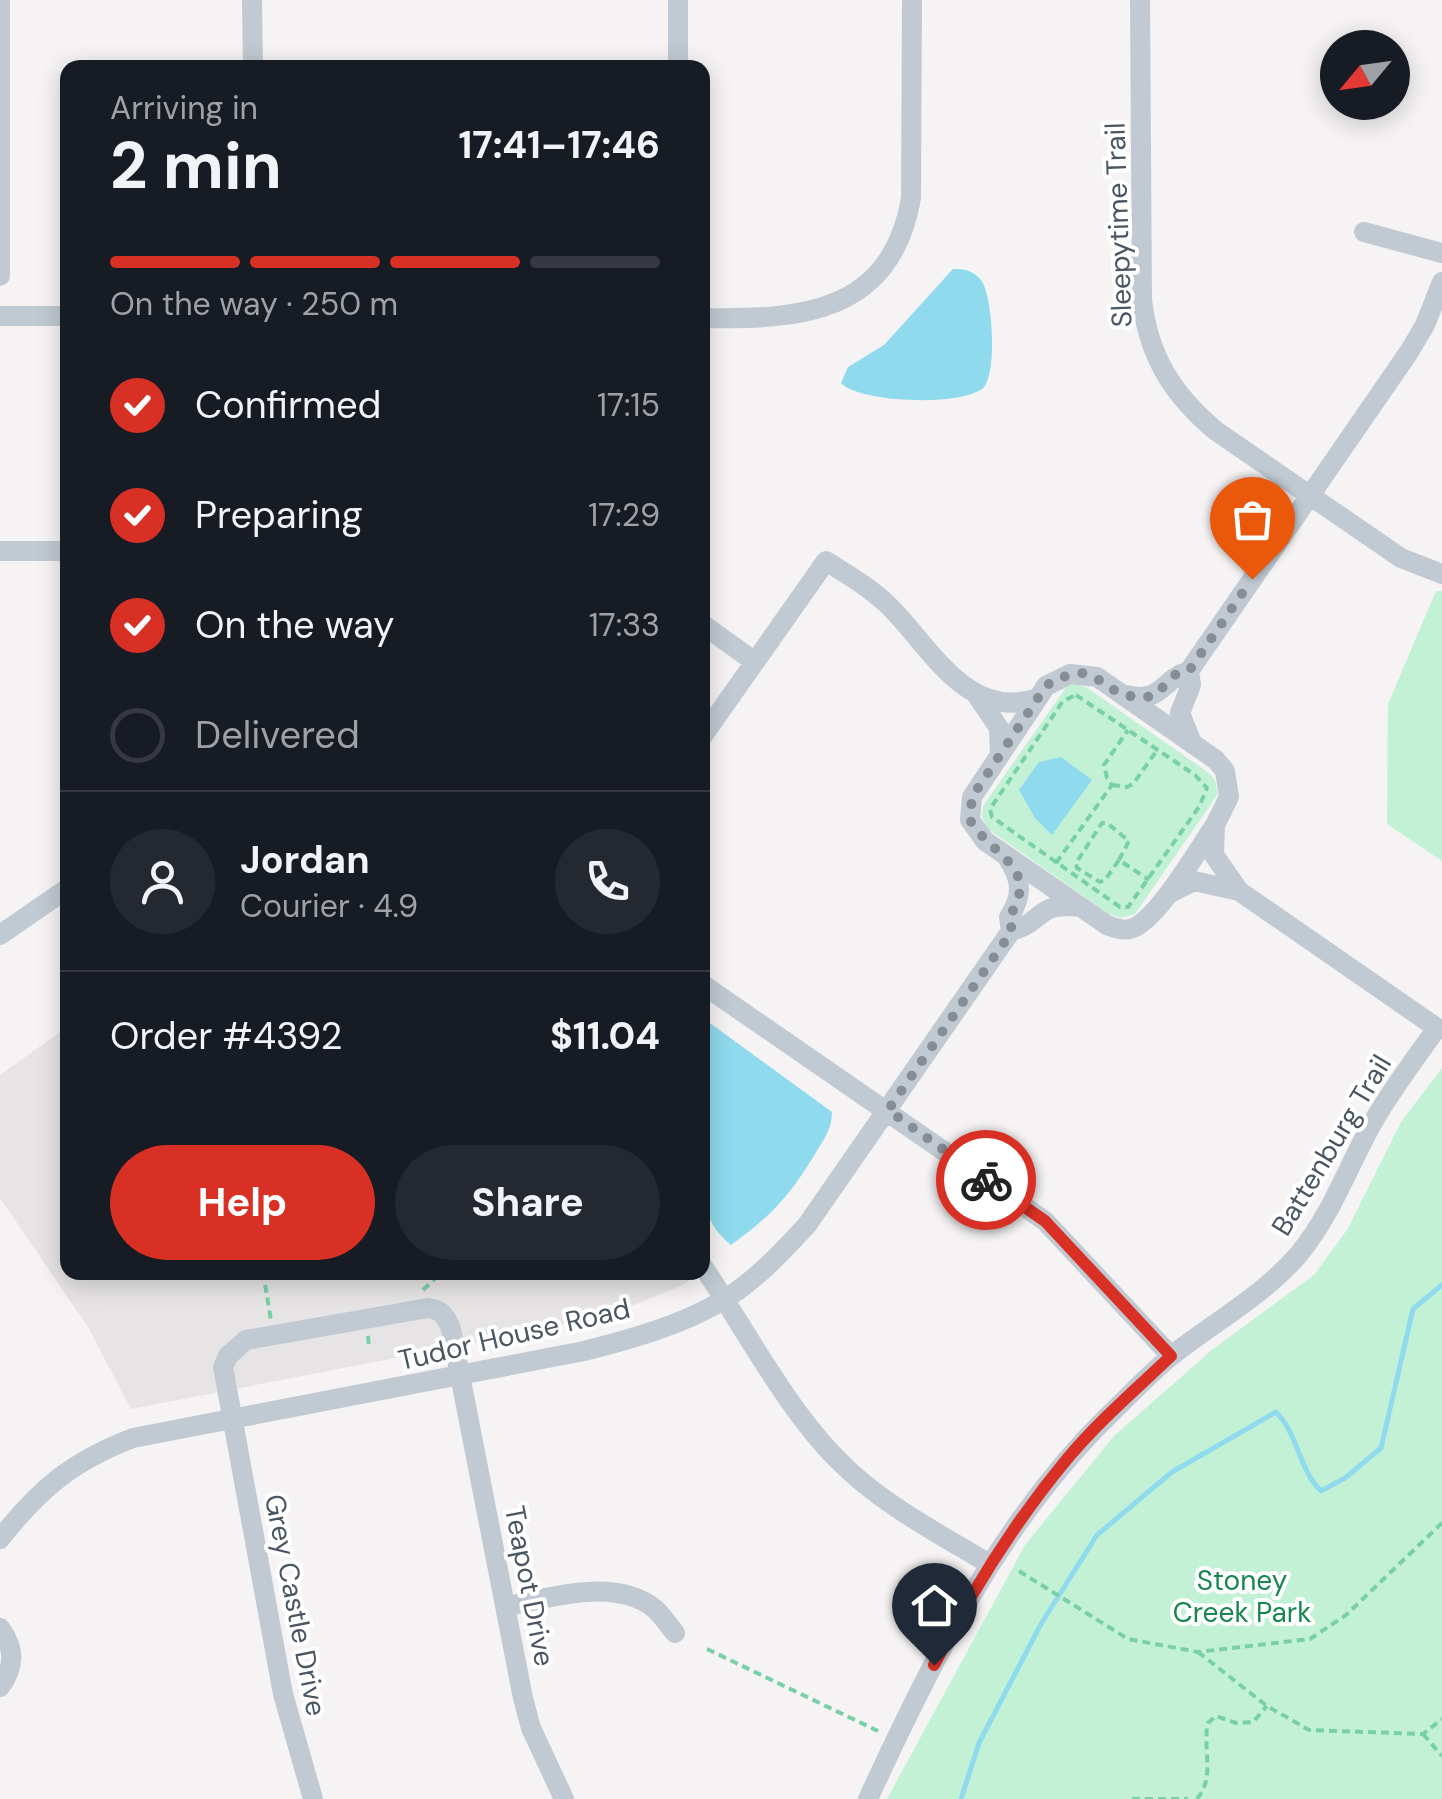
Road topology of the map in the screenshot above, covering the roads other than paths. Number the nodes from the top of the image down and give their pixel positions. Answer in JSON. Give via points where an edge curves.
{"nodes":[{"id":1,"x":0,"y":0,"type":"edge"},
{"id":2,"x":252,"y":0,"type":"edge"},
{"id":3,"x":678,"y":0,"type":"edge"},
{"id":4,"x":912,"y":0,"type":"edge"},
{"id":5,"x":1140,"y":0,"type":"edge"},
{"id":6,"x":253,"y":60,"type":"edge"},
{"id":7,"x":678,"y":60,"type":"edge"},
{"id":8,"x":0,"y":84,"type":"edge"},
{"id":9,"x":1364,"y":232,"type":"dead end"},
{"id":10,"x":1442,"y":253,"type":"edge"},
{"id":11,"x":0,"y":276,"type":"edge"},
{"id":12,"x":1442,"y":282,"type":"edge"},
{"id":13,"x":0,"y":316,"type":"edge"},
{"id":14,"x":60,"y":316,"type":"edge"},
{"id":15,"x":710,"y":318,"type":"edge"},
{"id":16,"x":1311,"y":494,"type":"junction"},
{"id":17,"x":0,"y":551,"type":"edge"},
{"id":18,"x":60,"y":552,"type":"edge"},
{"id":19,"x":1442,"y":574,"type":"edge"},
{"id":20,"x":710,"y":630,"type":"edge"},
{"id":21,"x":755,"y":662,"type":"junction"},
{"id":22,"x":1189,"y":671,"type":"junction"},
{"id":23,"x":976,"y":694,"type":"junction"},
{"id":24,"x":1120,"y":694,"type":"junction"},
{"id":25,"x":1038,"y":698,"type":"junction"},
{"id":26,"x":710,"y":726,"type":"edge"},
{"id":27,"x":1192,"y":744,"type":"junction"},
{"id":28,"x":1000,"y":754,"type":"junction"},
{"id":29,"x":1216,"y":825,"type":"junction"},
{"id":30,"x":1006,"y":855,"type":"junction"},
{"id":31,"x":1239,"y":891,"type":"junction"},
{"id":32,"x":60,"y":894,"type":"edge"},
{"id":33,"x":1164,"y":898,"type":"junction"},
{"id":34,"x":1080,"y":907,"type":"junction"},
{"id":35,"x":1012,"y":931,"type":"junction"},
{"id":36,"x":0,"y":936,"type":"edge"},
{"id":37,"x":710,"y":989,"type":"edge"},
{"id":38,"x":888,"y":1110,"type":"junction"},
{"id":39,"x":710,"y":1277,"type":"edge"},
{"id":40,"x":725,"y":1299,"type":"junction"},
{"id":41,"x":1171,"y":1356,"type":"junction"},
{"id":42,"x":459,"y":1377,"type":"junction"},
{"id":43,"x":232,"y":1420,"type":"junction"},
{"id":44,"x":0,"y":1538,"type":"edge"},
{"id":45,"x":990,"y":1564,"type":"junction"},
{"id":46,"x":508,"y":1606,"type":"junction"},
{"id":47,"x":0,"y":1628,"type":"edge"},
{"id":48,"x":675,"y":1634,"type":"dead end"},
{"id":49,"x":0,"y":1687,"type":"edge"},
{"id":50,"x":314,"y":1799,"type":"edge"},
{"id":51,"x":564,"y":1799,"type":"edge"},
{"id":52,"x":868,"y":1799,"type":"edge"}],
"edges":[{"from":1,"to":8,"type":"street"},
{"from":2,"to":6,"type":"street"},
{"from":3,"to":7,"type":"street"},
{"from":4,"to":15,"type":"street","via":[[911,198],[897,245],[865,284],[824,308],[760,320]]},
{"from":5,"to":16,"type":"street","name":"Sleepytime Trail","via":[[1142,299],[1148,336],[1163,372],[1193,412]]},
{"from":8,"to":11,"type":"street"},
{"from":9,"to":10,"type":"street"},
{"from":12,"to":16,"type":"street","via":[[1410,352]]},
{"from":13,"to":14,"type":"street"},
{"from":16,"to":19,"type":"street","name":"Sleepytime Trail","via":[[1401,558]]},
{"from":16,"to":22,"type":"street"},
{"from":17,"to":18,"type":"street"},
{"from":20,"to":21,"type":"street"},
{"from":21,"to":23,"type":"street","via":[[826,561],[874,592],[952,678]]},
{"from":21,"to":26,"type":"street"},
{"from":22,"to":24,"type":"street","via":[[1176,674],[1154,696]]},
{"from":22,"to":27,"type":"street","via":[[1180,713]]},
{"from":23,"to":25,"type":"street","via":[[1012,704]]},
{"from":23,"to":28,"type":"street","via":[[999,728]]},
{"from":24,"to":25,"type":"street","via":[[1082,673],[1057,678]]},
{"from":24,"to":27,"type":"street"},
{"from":25,"to":28,"type":"street"},
{"from":27,"to":29,"type":"street","via":[[1216,760],[1230,786]]},
{"from":28,"to":30,"type":"street","via":[[972,797],[970,820]]},
{"from":29,"to":31,"type":"street","name":"Battenburg Trail","via":[[1214,855]]},
{"from":29,"to":33,"type":"street"},
{"from":30,"to":34,"type":"street"},
{"from":30,"to":35,"type":"street","name":"Tudor House Road","via":[[1020,887],[1009,917]]},
{"from":31,"to":33,"type":"street","name":"Battenburg Trail","via":[[1194,881]]},
{"from":31,"to":41,"type":"street","name":"Battenburg Trail","via":[[1437,1028],[1372,1124],[1329,1211],[1299,1254]]},
{"from":32,"to":36,"type":"street"},
{"from":33,"to":34,"type":"street","via":[[1130,929],[1106,925]]},
{"from":34,"to":35,"type":"street","name":"Tudor House Road","via":[[1046,909]]},
{"from":35,"to":38,"type":"street","name":"Tudor House Road"},
{"from":37,"to":38,"type":"street"},
{"from":38,"to":40,"type":"street","name":"Tudor House Road","via":[[807,1225]]},
{"from":38,"to":41,"type":"street","via":[[1045,1221]]},
{"from":39,"to":40,"type":"street"},
{"from":40,"to":42,"type":"street","name":"Tudor House Road","via":[[632,1339]]},
{"from":40,"to":45,"type":"street","via":[[836,1459],[870,1489]]},
{"from":41,"to":45,"type":"street","name":"Battenburg Trail","via":[[1069,1456]]},
{"from":42,"to":43,"type":"street","name":"Tudor House Road"},
{"from":42,"to":43,"type":"street","name":"Teapot Drive","via":[[447,1317],[428,1308],[246,1340],[222,1367]]},
{"from":42,"to":46,"type":"street","name":"Teapot Drive"},
{"from":43,"to":44,"type":"street","name":"Tudor House Road","via":[[134,1438],[94,1453],[42,1490]]},
{"from":43,"to":50,"type":"street","name":"Grey Castle Drive","via":[[283,1694]]},
{"from":45,"to":52,"type":"street","name":"Battenburg Trail"},
{"from":46,"to":48,"type":"street","via":[[594,1590],[620,1594],[654,1607]]},
{"from":46,"to":51,"type":"street","name":"Teapot Drive","via":[[523,1698]]},
{"from":47,"to":49,"type":"street","via":[[12,1665]]}]}
